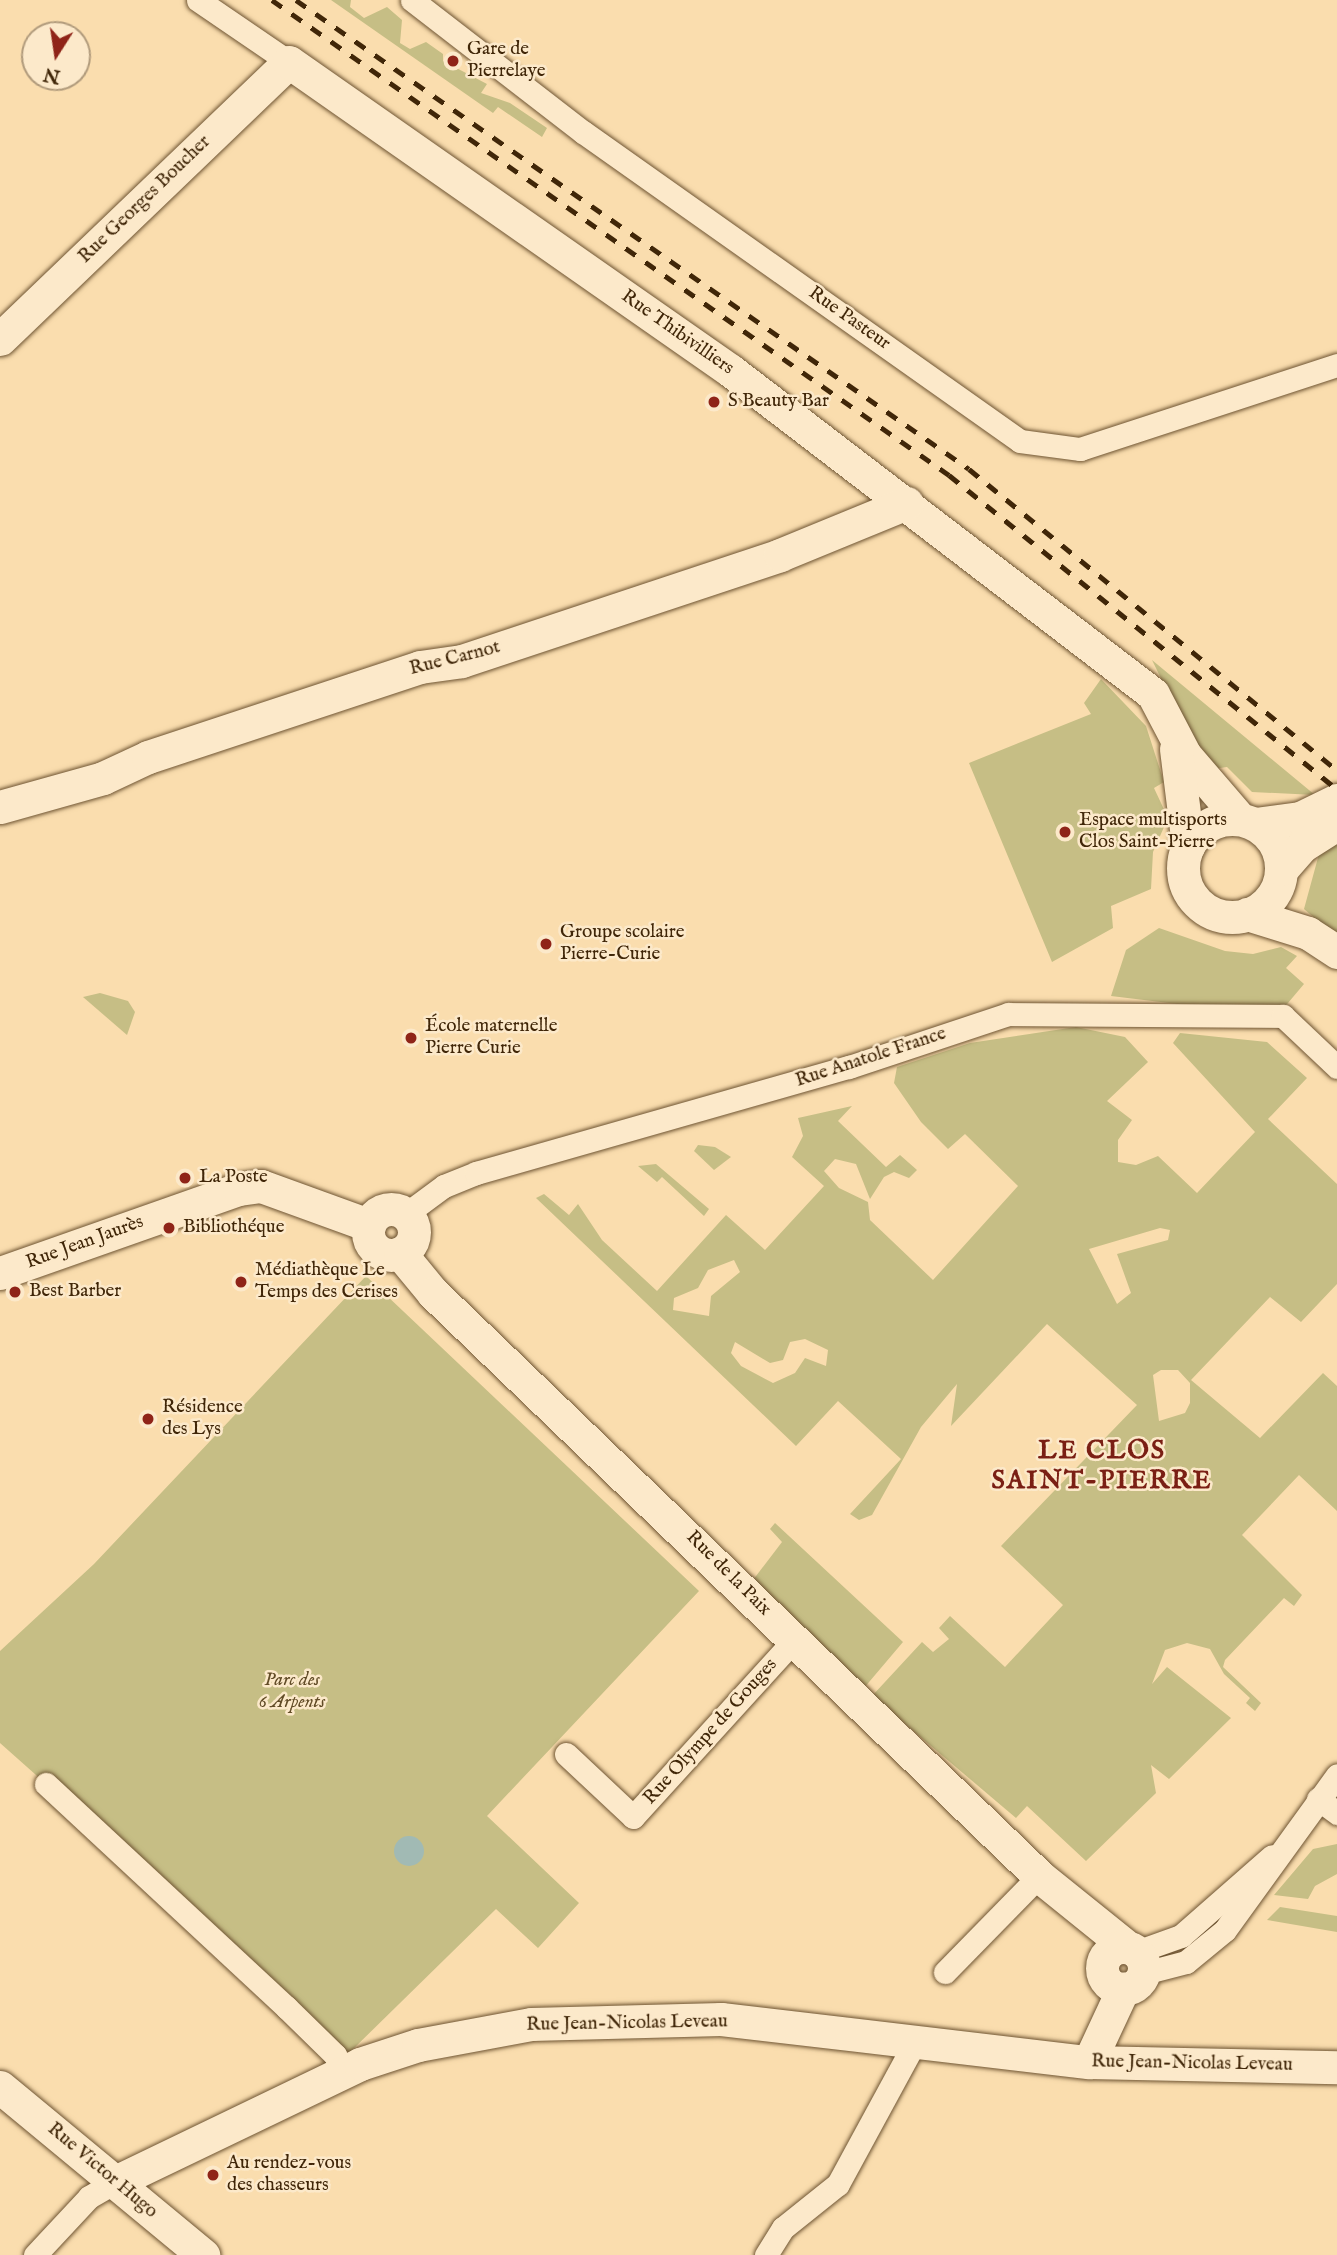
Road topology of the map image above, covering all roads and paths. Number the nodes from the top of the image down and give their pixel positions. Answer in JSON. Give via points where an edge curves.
{"nodes":[{"id":1,"x":198,"y":0,"type":"edge"},
{"id":2,"x":412,"y":0,"type":"edge"},
{"id":3,"x":289,"y":62,"type":"junction"},
{"id":4,"x":0,"y":339,"type":"edge"},
{"id":5,"x":1337,"y":365,"type":"edge"},
{"id":6,"x":907,"y":503,"type":"junction"},
{"id":7,"x":1173,"y":733,"type":"junction"},
{"id":8,"x":1337,"y":800,"type":"edge"},
{"id":9,"x":0,"y":807,"type":"edge"},
{"id":10,"x":1247,"y":822,"type":"junction"},
{"id":11,"x":1326,"y":830,"type":"edge"},
{"id":12,"x":1188,"y":846,"type":"junction"},
{"id":13,"x":1281,"y":874,"type":"junction"},
{"id":14,"x":1247,"y":914,"type":"junction"},
{"id":15,"x":1308,"y":933,"type":"junction"},
{"id":16,"x":1337,"y":952,"type":"edge"},
{"id":17,"x":1337,"y":1067,"type":"edge"},
{"id":18,"x":407,"y":1214,"type":"junction"},
{"id":19,"x":369,"y":1225,"type":"junction"},
{"id":20,"x":400,"y":1253,"type":"junction"},
{"id":21,"x":0,"y":1273,"type":"edge"},
{"id":22,"x":794,"y":1640,"type":"junction"},
{"id":23,"x":566,"y":1754,"type":"dead end"},
{"id":24,"x":1337,"y":1775,"type":"edge"},
{"id":25,"x":46,"y":1784,"type":"dead end"},
{"id":26,"x":1318,"y":1799,"type":"junction"},
{"id":27,"x":1337,"y":1813,"type":"edge"},
{"id":28,"x":1049,"y":1883,"type":"junction"},
{"id":29,"x":1123,"y":1967,"type":"junction"},
{"id":30,"x":946,"y":1972,"type":"dead end"},
{"id":31,"x":915,"y":2042,"type":"junction"},
{"id":32,"x":1094,"y":2047,"type":"junction"},
{"id":33,"x":1337,"y":2067,"type":"edge"},
{"id":34,"x":343,"y":2072,"type":"junction"},
{"id":35,"x":0,"y":2087,"type":"edge"},
{"id":36,"x":115,"y":2182,"type":"junction"},
{"id":37,"x":35,"y":2255,"type":"edge"},
{"id":38,"x":203,"y":2255,"type":"edge"},
{"id":39,"x":766,"y":2255,"type":"edge"}],
"edges":[{"from":1,"to":3,"type":"street"},
{"from":2,"to":5,"type":"street","name":"Rue Pasteur","via":[[583,132],[1020,440],[1049,450],[1080,449]]},
{"from":3,"to":4,"type":"street","name":"Rue Georges Boucher"},
{"from":3,"to":6,"type":"street","name":"Rue Thibivilliers"},
{"from":6,"to":7,"type":"street","name":"Rue Thibivilliers","via":[[1153,694]]},
{"from":6,"to":9,"type":"street","name":"Rue Carnot","via":[[780,555],[515,644],[420,667],[148,757],[103,778]]},
{"from":7,"to":10,"type":"street","name":"Rue Thibivilliers","via":[[1213,794]]},
{"from":7,"to":12,"type":"street","name":"Rue Thibivilliers"},
{"from":8,"to":10,"type":"street","via":[[1300,818]]},
{"from":10,"to":12,"type":"street","via":[[1208,825]]},
{"from":10,"to":13,"type":"street","via":[[1273,840]]},
{"from":11,"to":13,"type":"street"},
{"from":12,"to":14,"type":"street","via":[[1184,871],[1194,898],[1218,914]]},
{"from":13,"to":14,"type":"street","via":[[1272,897]]},
{"from":13,"to":15,"type":"street"},
{"from":14,"to":15,"type":"street"},
{"from":15,"to":16,"type":"street"},
{"from":17,"to":18,"type":"street","name":"Rue Anatole France","via":[[1283,1016],[1008,1014],[824,1075],[476,1173],[444,1186]]},
{"from":18,"to":19,"type":"street","via":[[384,1209]]},
{"from":18,"to":20,"type":"street","via":[[415,1232]]},
{"from":19,"to":20,"type":"street","via":[[373,1247]]},
{"from":19,"to":21,"type":"street","name":"Rue Jean Jaurès","via":[[261,1186],[239,1189]]},
{"from":20,"to":22,"type":"street","name":"Rue de la Paix","via":[[433,1293]]},
{"from":22,"to":23,"type":"street","name":"Rue Olympe de Gouges","via":[[633,1817]]},
{"from":22,"to":28,"type":"street","name":"Rue de la Paix"},
{"from":24,"to":26,"type":"street"},
{"from":25,"to":34,"type":"street","via":[[296,2017],[335,2055]]},
{"from":26,"to":27,"type":"street"},
{"from":26,"to":29,"type":"street","via":[[1259,1889],[1209,1945],[1175,1968]]},
{"from":28,"to":29,"type":"street","name":"Rue de la Paix"},
{"from":28,"to":30,"type":"street"},
{"from":29,"to":32,"type":"street","via":[[1115,2016]]},
{"from":31,"to":32,"type":"street","name":"Rue Jean-Nicolas Leveau"},
{"from":31,"to":34,"type":"street","name":"Rue Jean-Nicolas Leveau","via":[[721,2019],[531,2024],[418,2045]]},
{"from":31,"to":39,"type":"street","via":[[838,2184],[783,2228]]},
{"from":32,"to":33,"type":"street","name":"Rue Jean-Nicolas Leveau"},
{"from":34,"to":36,"type":"street","name":"Rue Jean-Nicolas Leveau"},
{"from":35,"to":36,"type":"street","name":"Rue Victor Hugo"},
{"from":36,"to":37,"type":"street","via":[[89,2197]]},
{"from":36,"to":38,"type":"street","name":"Rue Victor Hugo"}]}
